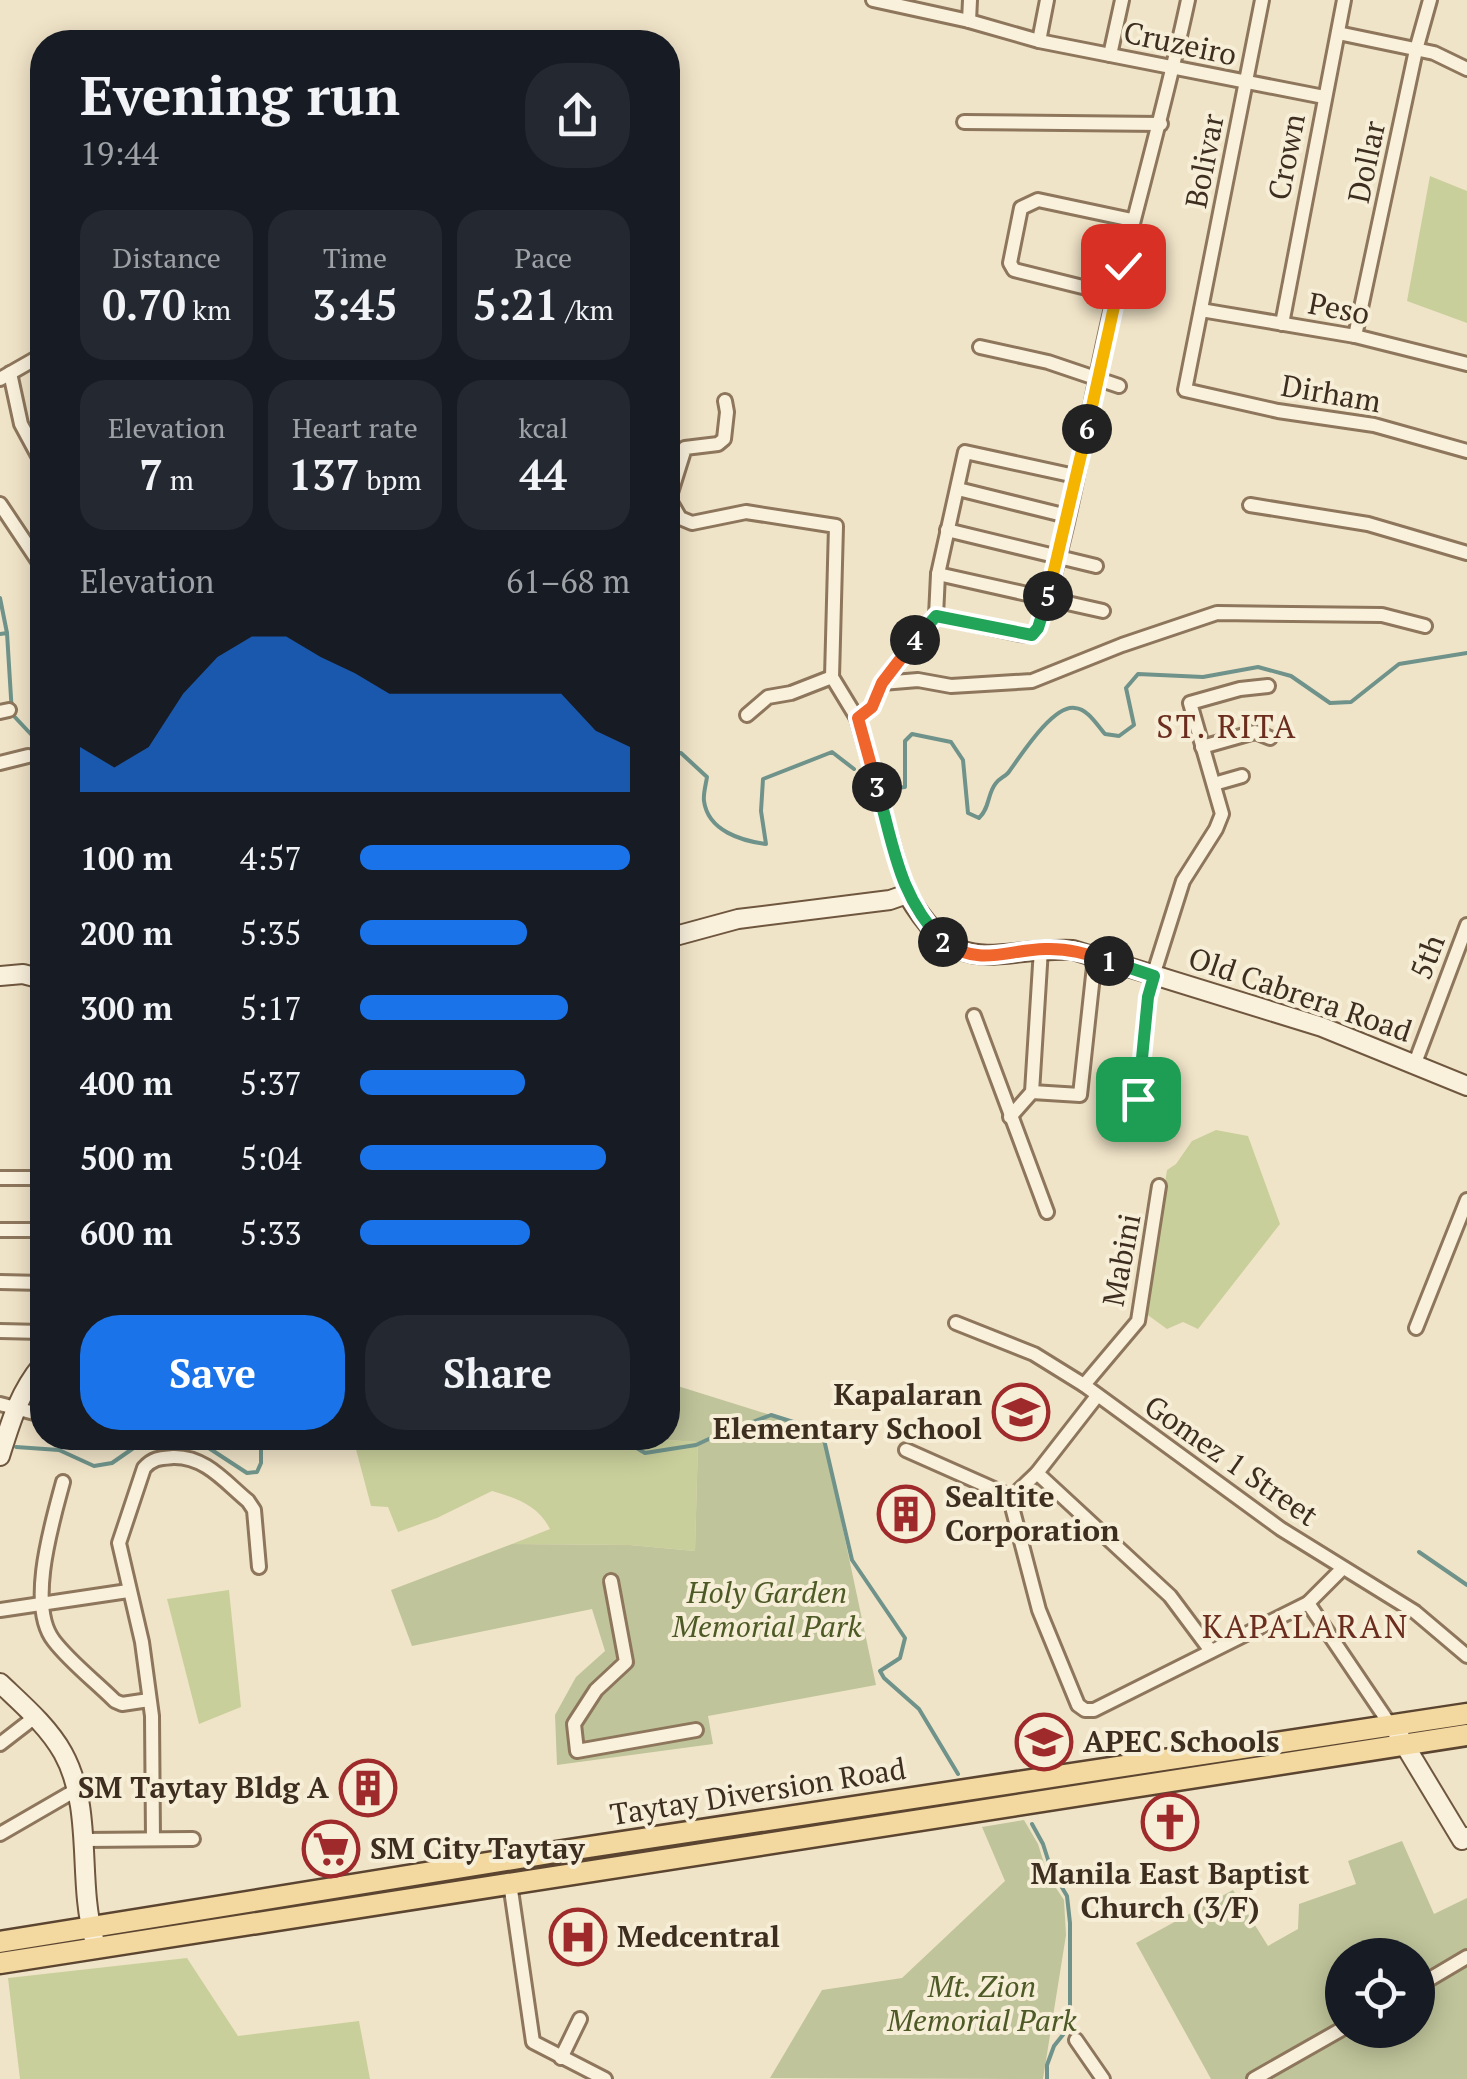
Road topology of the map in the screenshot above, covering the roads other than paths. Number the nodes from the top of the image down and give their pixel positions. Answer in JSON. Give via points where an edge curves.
{"nodes":[{"id":1,"x":873,"y":0,"type":"edge"},
{"id":2,"x":970,"y":0,"type":"edge"},
{"id":3,"x":1047,"y":0,"type":"edge"},
{"id":4,"x":1122,"y":0,"type":"edge"},
{"id":5,"x":1188,"y":0,"type":"edge"},
{"id":6,"x":1262,"y":0,"type":"edge"},
{"id":7,"x":1344,"y":0,"type":"edge"},
{"id":8,"x":1430,"y":0,"type":"edge"},
{"id":9,"x":969,"y":20,"type":"junction"},
{"id":10,"x":1338,"y":33,"type":"junction"},
{"id":11,"x":1039,"y":40,"type":"junction"},
{"id":12,"x":1416,"y":50,"type":"junction"},
{"id":13,"x":1110,"y":55,"type":"junction"},
{"id":14,"x":1174,"y":68,"type":"junction"},
{"id":15,"x":1467,"y":68,"type":"edge"},
{"id":16,"x":1246,"y":83,"type":"junction"},
{"id":17,"x":1324,"y":97,"type":"junction"},
{"id":18,"x":1162,"y":117,"type":"junction"},
{"id":19,"x":964,"y":122,"type":"dead end"},
{"id":20,"x":1132,"y":220,"type":"junction"},
{"id":21,"x":1115,"y":295,"type":"junction"},
{"id":22,"x":1201,"y":310,"type":"junction"},
{"id":23,"x":1282,"y":324,"type":"junction"},
{"id":24,"x":1355,"y":336,"type":"junction"},
{"id":25,"x":980,"y":348,"type":"dead end"},
{"id":26,"x":30,"y":362,"type":"edge"},
{"id":27,"x":1467,"y":364,"type":"edge"},
{"id":28,"x":5,"y":376,"type":"edge"},
{"id":29,"x":1098,"y":379,"type":"junction"},
{"id":30,"x":1119,"y":386,"type":"dead end"},
{"id":31,"x":1185,"y":390,"type":"joint"},
{"id":32,"x":725,"y":401,"type":"dead end"},
{"id":33,"x":30,"y":441,"type":"edge"},
{"id":34,"x":1467,"y":450,"type":"edge"},
{"id":35,"x":680,"y":464,"type":"edge"},
{"id":36,"x":1075,"y":476,"type":"junction"},
{"id":37,"x":958,"y":489,"type":"junction"},
{"id":38,"x":0,"y":504,"type":"edge"},
{"id":39,"x":1250,"y":505,"type":"dead end"},
{"id":40,"x":1066,"y":516,"type":"junction"},
{"id":41,"x":680,"y":518,"type":"edge"},
{"id":42,"x":947,"y":530,"type":"junction"},
{"id":43,"x":30,"y":544,"type":"edge"},
{"id":44,"x":1467,"y":552,"type":"edge"},
{"id":45,"x":1058,"y":557,"type":"junction"},
{"id":46,"x":1096,"y":566,"type":"dead end"},
{"id":47,"x":938,"y":574,"type":"junction"},
{"id":48,"x":1048,"y":600,"type":"junction"},
{"id":49,"x":1102,"y":610,"type":"dead end"},
{"id":50,"x":936,"y":616,"type":"junction"},
{"id":51,"x":1425,"y":626,"type":"dead end"},
{"id":52,"x":832,"y":677,"type":"junction"},
{"id":53,"x":882,"y":683,"type":"junction"},
{"id":54,"x":1268,"y":686,"type":"dead end"},
{"id":55,"x":747,"y":716,"type":"dead end"},
{"id":56,"x":858,"y":718,"type":"junction"},
{"id":57,"x":1270,"y":738,"type":"dead end"},
{"id":58,"x":1202,"y":747,"type":"junction"},
{"id":59,"x":28,"y":756,"type":"dead end"},
{"id":60,"x":0,"y":763,"type":"edge"},
{"id":61,"x":1242,"y":776,"type":"dead end"},
{"id":62,"x":1214,"y":784,"type":"junction"},
{"id":63,"x":907,"y":894,"type":"junction"},
{"id":64,"x":1467,"y":924,"type":"edge"},
{"id":65,"x":680,"y":935,"type":"edge"},
{"id":66,"x":1041,"y":949,"type":"junction"},
{"id":67,"x":1095,"y":956,"type":"junction"},
{"id":68,"x":0,"y":976,"type":"edge"},
{"id":69,"x":30,"y":976,"type":"edge"},
{"id":70,"x":1154,"y":976,"type":"junction"},
{"id":71,"x":974,"y":1016,"type":"dead end"},
{"id":72,"x":1415,"y":1063,"type":"junction"},
{"id":73,"x":1467,"y":1086,"type":"edge"},
{"id":74,"x":1032,"y":1092,"type":"junction"},
{"id":75,"x":1138,"y":1099,"type":"dead end"},
{"id":76,"x":1010,"y":1117,"type":"junction"},
{"id":77,"x":0,"y":1178,"type":"edge"},
{"id":78,"x":30,"y":1178,"type":"edge"},
{"id":79,"x":1160,"y":1186,"type":"dead end"},
{"id":80,"x":1467,"y":1200,"type":"edge"},
{"id":81,"x":1047,"y":1212,"type":"dead end"},
{"id":82,"x":0,"y":1230,"type":"edge"},
{"id":83,"x":30,"y":1230,"type":"edge"},
{"id":84,"x":0,"y":1282,"type":"edge"},
{"id":85,"x":30,"y":1283,"type":"edge"},
{"id":86,"x":956,"y":1323,"type":"dead end"},
{"id":87,"x":1416,"y":1328,"type":"dead end"},
{"id":88,"x":0,"y":1331,"type":"edge"},
{"id":89,"x":30,"y":1332,"type":"edge"},
{"id":90,"x":30,"y":1379,"type":"edge"},
{"id":91,"x":1084,"y":1385,"type":"junction"},
{"id":92,"x":1097,"y":1396,"type":"junction"},
{"id":93,"x":7,"y":1406,"type":"edge"},
{"id":94,"x":906,"y":1450,"type":"dead end"},
{"id":95,"x":0,"y":1456,"type":"edge"},
{"id":96,"x":1037,"y":1473,"type":"junction"},
{"id":97,"x":63,"y":1482,"type":"dead end"},
{"id":98,"x":1012,"y":1497,"type":"junction"},
{"id":99,"x":259,"y":1568,"type":"dead end"},
{"id":100,"x":1343,"y":1568,"type":"junction"},
{"id":101,"x":611,"y":1580,"type":"dead end"},
{"id":102,"x":128,"y":1592,"type":"junction"},
{"id":103,"x":1308,"y":1602,"type":"junction"},
{"id":104,"x":42,"y":1603,"type":"junction"},
{"id":105,"x":0,"y":1610,"type":"edge"},
{"id":106,"x":1212,"y":1651,"type":"junction"},
{"id":107,"x":1467,"y":1656,"type":"edge"},
{"id":108,"x":0,"y":1682,"type":"edge"},
{"id":109,"x":150,"y":1700,"type":"junction"},
{"id":110,"x":1467,"y":1714,"type":"edge"},
{"id":111,"x":35,"y":1717,"type":"junction"},
{"id":112,"x":1391,"y":1726,"type":"junction"},
{"id":113,"x":696,"y":1730,"type":"dead end"},
{"id":114,"x":1467,"y":1736,"type":"edge"},
{"id":115,"x":0,"y":1744,"type":"edge"},
{"id":116,"x":1406,"y":1746,"type":"junction"},
{"id":117,"x":1030,"y":1780,"type":"junction"},
{"id":118,"x":76,"y":1790,"type":"junction"},
{"id":119,"x":1033,"y":1804,"type":"junction"},
{"id":120,"x":0,"y":1834,"type":"edge"},
{"id":121,"x":153,"y":1839,"type":"junction"},
{"id":122,"x":193,"y":1839,"type":"dead end"},
{"id":123,"x":84,"y":1840,"type":"junction"},
{"id":124,"x":1465,"y":1843,"type":"edge"},
{"id":125,"x":510,"y":1883,"type":"junction"},
{"id":126,"x":94,"y":1937,"type":"junction"},
{"id":127,"x":0,"y":1942,"type":"edge"},
{"id":128,"x":1467,"y":1957,"type":"edge"},
{"id":129,"x":0,"y":1963,"type":"edge"},
{"id":130,"x":1435,"y":1976,"type":"edge"},
{"id":131,"x":580,"y":2019,"type":"dead end"},
{"id":132,"x":1325,"y":2039,"type":"edge"},
{"id":133,"x":1076,"y":2040,"type":"dead end"},
{"id":134,"x":561,"y":2058,"type":"junction"},
{"id":135,"x":584,"y":2074,"type":"edge"},
{"id":136,"x":605,"y":2079,"type":"edge"},
{"id":137,"x":1103,"y":2079,"type":"edge"},
{"id":138,"x":1254,"y":2079,"type":"edge"}],
"edges":[{"from":1,"to":9,"type":"street","name":"Cruzeiro"},
{"from":2,"to":9,"type":"street"},
{"from":3,"to":11,"type":"street"},
{"from":4,"to":13,"type":"street"},
{"from":5,"to":14,"type":"street"},
{"from":6,"to":16,"type":"street","name":"Bolivar"},
{"from":7,"to":10,"type":"street","name":"Crown"},
{"from":8,"to":12,"type":"street","name":"Dollar"},
{"from":9,"to":11,"type":"street","name":"Cruzeiro"},
{"from":10,"to":12,"type":"street"},
{"from":10,"to":17,"type":"street","name":"Crown"},
{"from":11,"to":13,"type":"street","name":"Cruzeiro"},
{"from":12,"to":15,"type":"street"},
{"from":12,"to":24,"type":"street","name":"Dollar"},
{"from":13,"to":14,"type":"street","name":"Cruzeiro"},
{"from":14,"to":16,"type":"street","name":"Cruzeiro"},
{"from":14,"to":18,"type":"street"},
{"from":16,"to":17,"type":"street","name":"Cruzeiro"},
{"from":16,"to":22,"type":"street","name":"Bolivar"},
{"from":17,"to":23,"type":"street","name":"Crown"},
{"from":18,"to":19,"type":"street"},
{"from":18,"to":20,"type":"street"},
{"from":20,"to":21,"type":"street"},
{"from":20,"to":21,"type":"street","via":[[1038,200],[1021,208],[1014,270]]},
{"from":21,"to":29,"type":"street"},
{"from":22,"to":23,"type":"street","name":"Peso"},
{"from":22,"to":31,"type":"street","name":"Bolivar"},
{"from":23,"to":24,"type":"street","name":"Peso"},
{"from":24,"to":27,"type":"street","name":"Peso"},
{"from":25,"to":29,"type":"street"},
{"from":26,"to":28,"type":"street"},
{"from":28,"to":33,"type":"street"},
{"from":29,"to":30,"type":"street"},
{"from":29,"to":36,"type":"street"},
{"from":31,"to":34,"type":"street","name":"Dirham"},
{"from":32,"to":35,"type":"street","via":[[724,439],[685,448]]},
{"from":36,"to":37,"type":"street","via":[[970,451]]},
{"from":36,"to":40,"type":"street"},
{"from":37,"to":40,"type":"street"},
{"from":37,"to":42,"type":"street"},
{"from":38,"to":43,"type":"street"},
{"from":39,"to":44,"type":"street","via":[[1368,524]]},
{"from":40,"to":45,"type":"street"},
{"from":41,"to":52,"type":"street","via":[[692,523],[746,512],[836,526]]},
{"from":42,"to":45,"type":"street"},
{"from":42,"to":47,"type":"street"},
{"from":45,"to":46,"type":"street"},
{"from":45,"to":48,"type":"street"},
{"from":47,"to":48,"type":"street"},
{"from":47,"to":50,"type":"street"},
{"from":48,"to":49,"type":"street"},
{"from":48,"to":50,"type":"street","via":[[1032,635]]},
{"from":50,"to":53,"type":"street"},
{"from":51,"to":53,"type":"street","via":[[1382,615],[1217,614],[1032,681]]},
{"from":52,"to":55,"type":"street","via":[[768,697]]},
{"from":52,"to":56,"type":"street"},
{"from":53,"to":56,"type":"street","via":[[872,707]]},
{"from":54,"to":58,"type":"street","via":[[1190,703]]},
{"from":56,"to":63,"type":"street"},
{"from":57,"to":58,"type":"street","via":[[1255,732]]},
{"from":58,"to":62,"type":"street"},
{"from":59,"to":60,"type":"street"},
{"from":61,"to":62,"type":"street"},
{"from":62,"to":70,"type":"street","via":[[1222,814],[1183,881]]},
{"from":63,"to":65,"type":"street","via":[[738,919]]},
{"from":63,"to":66,"type":"street","name":"Old Cabrera Road","via":[[946,944],[972,956]]},
{"from":64,"to":72,"type":"street","name":"5th"},
{"from":66,"to":67,"type":"street","name":"Old Cabrera Road"},
{"from":66,"to":74,"type":"street"},
{"from":67,"to":70,"type":"street","name":"Old Cabrera Road"},
{"from":67,"to":74,"type":"street","via":[[1080,1095]]},
{"from":68,"to":69,"type":"street"},
{"from":70,"to":72,"type":"street","name":"Old Cabrera Road"},
{"from":70,"to":75,"type":"street"},
{"from":71,"to":76,"type":"street"},
{"from":72,"to":73,"type":"street","name":"Old Cabrera Road"},
{"from":74,"to":76,"type":"street"},
{"from":76,"to":81,"type":"street"},
{"from":77,"to":78,"type":"street"},
{"from":79,"to":91,"type":"street","name":"Mabini","via":[[1138,1321]]},
{"from":80,"to":87,"type":"street"},
{"from":82,"to":83,"type":"street"},
{"from":84,"to":85,"type":"street"},
{"from":86,"to":91,"type":"street","name":"Gomez 1 Street","via":[[1034,1354]]},
{"from":88,"to":89,"type":"street"},
{"from":90,"to":93,"type":"street"},
{"from":91,"to":92,"type":"street","name":"Gomez 1 Street"},
{"from":92,"to":96,"type":"street"},
{"from":92,"to":100,"type":"street","name":"Gomez 1 Street"},
{"from":93,"to":95,"type":"street"},
{"from":94,"to":98,"type":"street"},
{"from":96,"to":98,"type":"street"},
{"from":96,"to":106,"type":"street","via":[[1170,1596]]},
{"from":97,"to":104,"type":"street","via":[[42,1566]]},
{"from":98,"to":106,"type":"street","via":[[1039,1610],[1085,1710]]},
{"from":99,"to":102,"type":"street","via":[[248,1501],[196,1459],[157,1459],[144,1468],[120,1536]]},
{"from":100,"to":103,"type":"street"},
{"from":100,"to":107,"type":"street","name":"Gomez 1 Street","via":[[1415,1612]]},
{"from":101,"to":113,"type":"street","via":[[626,1662],[574,1724],[577,1751]]},
{"from":102,"to":104,"type":"street"},
{"from":102,"to":109,"type":"street"},
{"from":103,"to":106,"type":"street"},
{"from":103,"to":112,"type":"street"},
{"from":104,"to":105,"type":"street"},
{"from":104,"to":109,"type":"street","via":[[54,1641],[115,1701]]},
{"from":108,"to":111,"type":"street"},
{"from":109,"to":121,"type":"street"},
{"from":110,"to":112,"type":"main road","name":"Taytay Diversion Road"},
{"from":111,"to":115,"type":"street"},
{"from":111,"to":118,"type":"street","via":[[64,1754]]},
{"from":112,"to":116,"type":"street"},
{"from":112,"to":117,"type":"main road","name":"Taytay Diversion Road"},
{"from":114,"to":116,"type":"main road","name":"Taytay Diversion Road"},
{"from":116,"to":119,"type":"main road","name":"Taytay Diversion Road"},
{"from":116,"to":124,"type":"street"},
{"from":117,"to":119,"type":"main road"},
{"from":117,"to":126,"type":"main road","name":"Taytay Diversion Road"},
{"from":118,"to":120,"type":"street"},
{"from":118,"to":123,"type":"street"},
{"from":119,"to":125,"type":"main road","name":"Taytay Diversion Road"},
{"from":121,"to":122,"type":"street"},
{"from":121,"to":123,"type":"street"},
{"from":123,"to":126,"type":"street"},
{"from":125,"to":126,"type":"main road","name":"Taytay Diversion Road"},
{"from":125,"to":134,"type":"street","via":[[534,2042]]},
{"from":126,"to":127,"type":"main road","name":"Taytay Diversion Road"},
{"from":126,"to":129,"type":"main road","name":"Taytay Diversion Road"},
{"from":128,"to":130,"type":"street"},
{"from":131,"to":134,"type":"street"},
{"from":132,"to":138,"type":"street"},
{"from":133,"to":137,"type":"street"},
{"from":134,"to":135,"type":"street"},
{"from":135,"to":136,"type":"street"}]}
